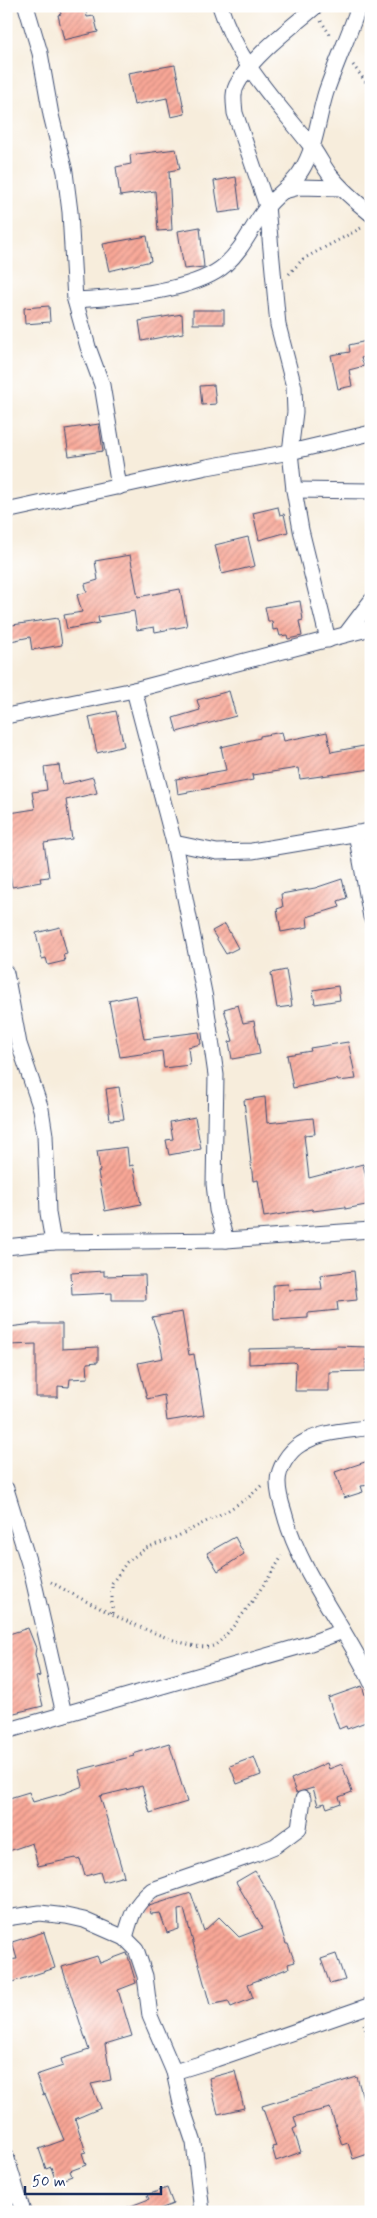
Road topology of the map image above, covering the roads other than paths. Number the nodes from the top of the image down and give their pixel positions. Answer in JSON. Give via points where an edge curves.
{"nodes":[{"id":1,"x":26,"y":6,"type":"edge"},
{"id":2,"x":220,"y":6,"type":"edge"},
{"id":3,"x":359,"y":6,"type":"edge"},
{"id":4,"x":315,"y":8,"type":"edge"},
{"id":5,"x":248,"y":68,"type":"junction"},
{"id":6,"x":312,"y":146,"type":"junction"},
{"id":7,"x":341,"y":188,"type":"junction"},
{"id":8,"x":284,"y":191,"type":"junction"},
{"id":9,"x":267,"y":206,"type":"junction"},
{"id":10,"x":371,"y":214,"type":"edge"},
{"id":11,"x":75,"y":300,"type":"junction"},
{"id":12,"x":371,"y":433,"type":"edge"},
{"id":13,"x":290,"y":452,"type":"junction"},
{"id":14,"x":119,"y":487,"type":"junction"},
{"id":15,"x":294,"y":490,"type":"junction"},
{"id":16,"x":371,"y":491,"type":"edge"},
{"id":17,"x":6,"y":511,"type":"edge"},
{"id":18,"x":371,"y":602,"type":"edge"},
{"id":19,"x":371,"y":628,"type":"edge"},
{"id":20,"x":346,"y":634,"type":"junction"},
{"id":21,"x":328,"y":640,"type":"junction"},
{"id":22,"x":134,"y":690,"type":"junction"},
{"id":23,"x":6,"y":716,"type":"edge"},
{"id":24,"x":363,"y":832,"type":"edge"},
{"id":25,"x":174,"y":843,"type":"junction"},
{"id":26,"x":371,"y":917,"type":"edge"},
{"id":27,"x":6,"y":972,"type":"edge"},
{"id":28,"x":13,"y":1045,"type":"edge"},
{"id":29,"x":371,"y":1230,"type":"edge"},
{"id":30,"x":226,"y":1240,"type":"junction"},
{"id":31,"x":53,"y":1242,"type":"junction"},
{"id":32,"x":6,"y":1247,"type":"edge"},
{"id":33,"x":371,"y":1427,"type":"edge"},
{"id":34,"x":6,"y":1489,"type":"edge"},
{"id":35,"x":343,"y":1632,"type":"junction"},
{"id":36,"x":371,"y":1682,"type":"edge"},
{"id":37,"x":64,"y":1714,"type":"junction"},
{"id":38,"x":6,"y":1731,"type":"edge"},
{"id":39,"x":302,"y":1799,"type":"dead end"},
{"id":40,"x":6,"y":1918,"type":"edge"},
{"id":41,"x":125,"y":1938,"type":"junction"},
{"id":42,"x":366,"y":2007,"type":"edge"},
{"id":43,"x":174,"y":2072,"type":"junction"},
{"id":44,"x":6,"y":2156,"type":"edge"},
{"id":45,"x":23,"y":2212,"type":"edge"},
{"id":46,"x":202,"y":2212,"type":"edge"}],
"edges":[{"from":1,"to":11,"type":"street","via":[[40,53],[65,172]]},
{"from":2,"to":5,"type":"street"},
{"from":3,"to":6,"type":"street","via":[[327,90]]},
{"from":4,"to":5,"type":"street"},
{"from":5,"to":6,"type":"street"},
{"from":5,"to":9,"type":"street","via":[[237,84],[233,98],[235,113]]},
{"from":6,"to":7,"type":"street"},
{"from":6,"to":8,"type":"street","via":[[302,170]]},
{"from":7,"to":8,"type":"street","via":[[299,187]]},
{"from":7,"to":10,"type":"street"},
{"from":8,"to":9,"type":"street"},
{"from":9,"to":11,"type":"street","via":[[236,254],[224,267],[200,279],[173,288]]},
{"from":9,"to":13,"type":"street","via":[[278,325],[294,387]]},
{"from":11,"to":14,"type":"street","via":[[102,385]]},
{"from":12,"to":13,"type":"street"},
{"from":13,"to":14,"type":"street"},
{"from":13,"to":15,"type":"street"},
{"from":14,"to":17,"type":"street"},
{"from":15,"to":16,"type":"street"},
{"from":15,"to":21,"type":"street"},
{"from":18,"to":20,"type":"street"},
{"from":19,"to":20,"type":"street"},
{"from":20,"to":21,"type":"street"},
{"from":21,"to":22,"type":"street"},
{"from":22,"to":23,"type":"street"},
{"from":22,"to":25,"type":"street"},
{"from":24,"to":25,"type":"street","via":[[243,851],[217,852]]},
{"from":24,"to":26,"type":"street"},
{"from":25,"to":30,"type":"street","via":[[205,998],[216,1075],[214,1184],[217,1210]]},
{"from":27,"to":28,"type":"street"},
{"from":28,"to":31,"type":"street","via":[[41,1109]]},
{"from":29,"to":30,"type":"street"},
{"from":30,"to":31,"type":"street"},
{"from":31,"to":32,"type":"street"},
{"from":33,"to":35,"type":"street","via":[[317,1436],[300,1444],[290,1452],[281,1467],[278,1482],[292,1538]]},
{"from":34,"to":37,"type":"street","via":[[31,1570]]},
{"from":35,"to":36,"type":"street"},
{"from":35,"to":37,"type":"street"},
{"from":37,"to":38,"type":"street"},
{"from":39,"to":41,"type":"street","via":[[299,1828],[288,1838],[253,1856],[152,1890],[139,1901],[132,1913]]},
{"from":40,"to":41,"type":"street","via":[[40,1913],[66,1916],[84,1920]]},
{"from":41,"to":43,"type":"street","via":[[136,1949],[141,1962],[150,2016]]},
{"from":42,"to":43,"type":"street"},
{"from":43,"to":46,"type":"street","via":[[194,2143]]},
{"from":44,"to":45,"type":"street"}]}
